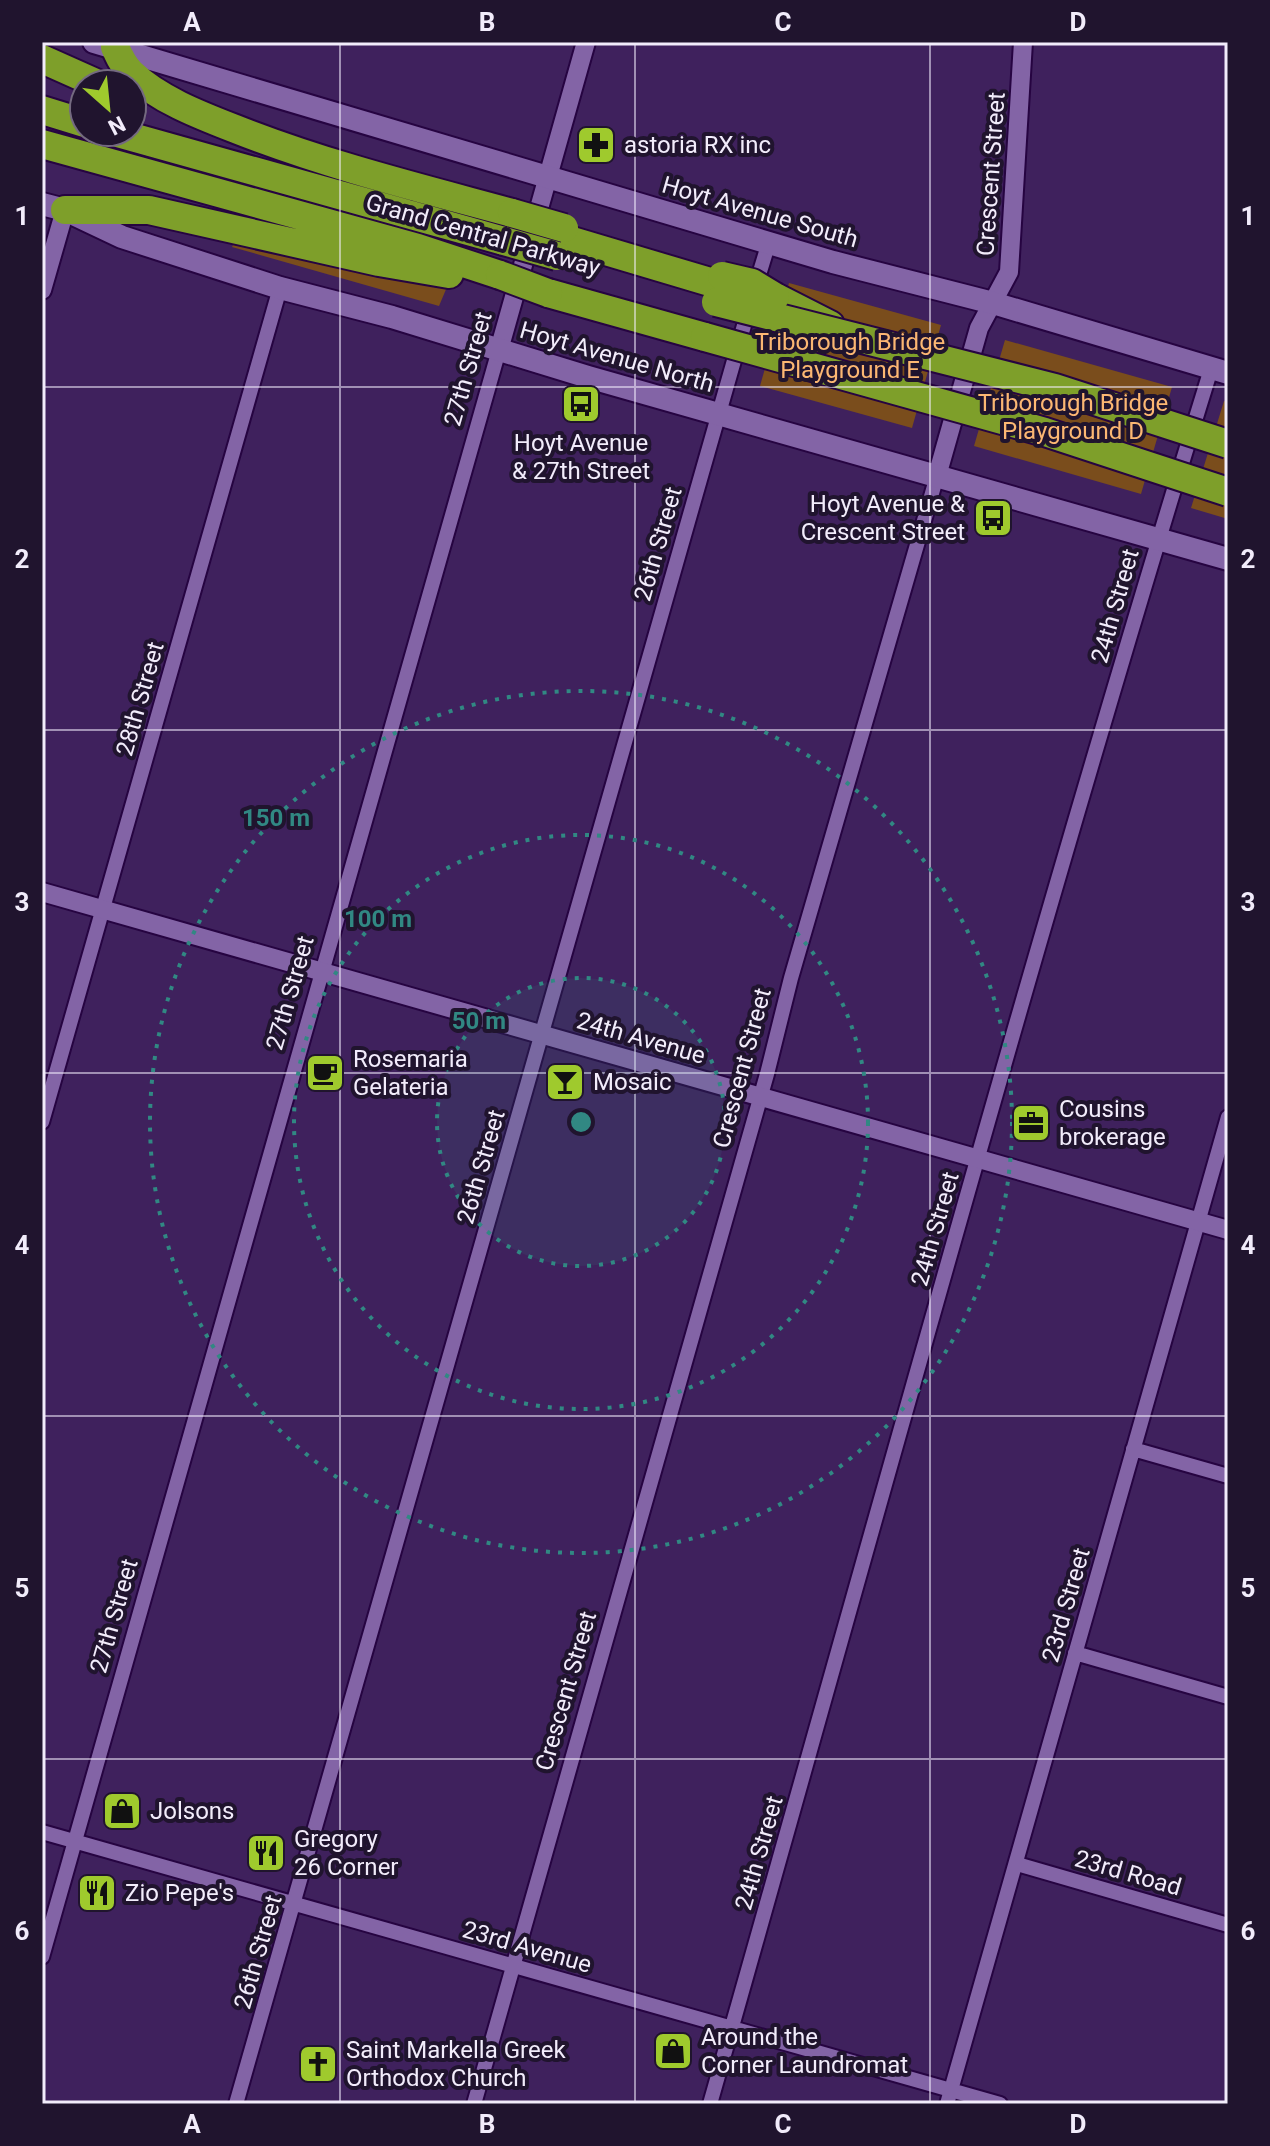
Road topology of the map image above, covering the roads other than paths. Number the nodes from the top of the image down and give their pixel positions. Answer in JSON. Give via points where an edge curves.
{"nodes":[{"id":1,"x":586,"y":42,"type":"edge"},
{"id":2,"x":1023,"y":42,"type":"edge"},
{"id":3,"x":108,"y":44,"type":"edge"},
{"id":4,"x":42,"y":59,"type":"edge"},
{"id":5,"x":68,"y":71,"type":"edge"},
{"id":6,"x":148,"y":105,"type":"edge"},
{"id":7,"x":42,"y":110,"type":"edge"},
{"id":8,"x":68,"y":118,"type":"edge"},
{"id":9,"x":148,"y":140,"type":"edge"},
{"id":10,"x":42,"y":144,"type":"edge"},
{"id":11,"x":548,"y":176,"type":"junction"},
{"id":12,"x":54,"y":207,"type":"edge"},
{"id":13,"x":509,"y":226,"type":"junction"},
{"id":14,"x":769,"y":242,"type":"junction"},
{"id":15,"x":500,"y":279,"type":"junction"},
{"id":16,"x":280,"y":288,"type":"junction"},
{"id":17,"x":720,"y":288,"type":"junction"},
{"id":18,"x":42,"y":290,"type":"edge"},
{"id":19,"x":993,"y":303,"type":"junction"},
{"id":20,"x":852,"y":336,"type":"junction"},
{"id":21,"x":499,"y":350,"type":"junction"},
{"id":22,"x":1220,"y":371,"type":"edge"},
{"id":23,"x":718,"y":413,"type":"junction"},
{"id":24,"x":1228,"y":444,"type":"edge"},
{"id":25,"x":937,"y":476,"type":"junction"},
{"id":26,"x":1228,"y":492,"type":"edge"},
{"id":27,"x":1157,"y":539,"type":"junction"},
{"id":28,"x":1228,"y":559,"type":"edge"},
{"id":29,"x":42,"y":892,"type":"edge"},
{"id":30,"x":102,"y":909,"type":"junction"},
{"id":31,"x":321,"y":972,"type":"junction"},
{"id":32,"x":542,"y":1035,"type":"junction"},
{"id":33,"x":760,"y":1097,"type":"junction"},
{"id":34,"x":1228,"y":1117,"type":"edge"},
{"id":35,"x":42,"y":1122,"type":"edge"},
{"id":36,"x":978,"y":1159,"type":"junction"},
{"id":37,"x":1198,"y":1221,"type":"junction"},
{"id":38,"x":1228,"y":1230,"type":"edge"},
{"id":39,"x":1133,"y":1449,"type":"junction"},
{"id":40,"x":1228,"y":1476,"type":"edge"},
{"id":41,"x":1075,"y":1653,"type":"junction"},
{"id":42,"x":1228,"y":1697,"type":"edge"},
{"id":43,"x":42,"y":1832,"type":"edge"},
{"id":44,"x":76,"y":1842,"type":"junction"},
{"id":45,"x":1017,"y":1864,"type":"junction"},
{"id":46,"x":295,"y":1904,"type":"junction"},
{"id":47,"x":1228,"y":1925,"type":"edge"},
{"id":48,"x":42,"y":1957,"type":"edge"},
{"id":49,"x":513,"y":1966,"type":"junction"},
{"id":50,"x":732,"y":2029,"type":"junction"},
{"id":51,"x":949,"y":2097,"type":"edge"},
{"id":52,"x":236,"y":2104,"type":"edge"},
{"id":53,"x":474,"y":2104,"type":"edge"},
{"id":54,"x":710,"y":2104,"type":"edge"},
{"id":55,"x":1000,"y":2104,"type":"edge"}],
"edges":[{"from":1,"to":11,"type":"street","name":"27th Street"},
{"from":2,"to":19,"type":"street","name":"Crescent Street","via":[[1009,272]]},
{"from":3,"to":11,"type":"main road","name":"Hoyt Avenue South"},
{"from":3,"to":13,"type":"highway","via":[[141,81],[194,112]]},
{"from":4,"to":5,"type":"highway"},
{"from":6,"to":13,"type":"highway","via":[[297,163]]},
{"from":7,"to":8,"type":"highway"},
{"from":9,"to":13,"type":"highway","name":"Grand Central Parkway"},
{"from":10,"to":15,"type":"highway","name":"Grand Central Parkway","via":[[418,248]]},
{"from":11,"to":14,"type":"main road","name":"Hoyt Avenue South"},
{"from":11,"to":21,"type":"street","name":"27th Street"},
{"from":12,"to":15,"type":"highway","via":[[149,210],[379,262]]},
{"from":12,"to":16,"type":"main road","name":"Hoyt Avenue North","via":[[122,237]]},
{"from":12,"to":18,"type":"street"},
{"from":13,"to":17,"type":"highway","name":"Grand Central Parkway","bridge":true},
{"from":14,"to":19,"type":"main road","name":"Hoyt Avenue South"},
{"from":14,"to":23,"type":"street","name":"26th Street"},
{"from":15,"to":26,"type":"highway","name":"Grand Central Parkway","bridge":true,"via":[[1045,432]]},
{"from":16,"to":21,"type":"main road","name":"Hoyt Avenue North"},
{"from":16,"to":30,"type":"street","name":"28th Street"},
{"from":17,"to":20,"type":"highway","name":"Grand Central Parkway","bridge":true},
{"from":17,"to":20,"type":"highway","bridge":true,"via":[[752,283]]},
{"from":19,"to":22,"type":"main road","name":"Hoyt Avenue South"},
{"from":19,"to":25,"type":"street","name":"Crescent Street","via":[[979,328]]},
{"from":20,"to":24,"type":"highway","bridge":true,"via":[[1055,388]]},
{"from":21,"to":23,"type":"main road","name":"Hoyt Avenue North"},
{"from":21,"to":31,"type":"street","name":"27th Street"},
{"from":22,"to":27,"type":"street","name":"24th Street"},
{"from":23,"to":25,"type":"main road","name":"Hoyt Avenue North"},
{"from":23,"to":32,"type":"street","name":"26th Street"},
{"from":25,"to":27,"type":"main road","name":"Hoyt Avenue North"},
{"from":25,"to":33,"type":"street","name":"Crescent Street"},
{"from":27,"to":28,"type":"main road","name":"Hoyt Avenue North"},
{"from":27,"to":36,"type":"street","name":"24th Street"},
{"from":29,"to":30,"type":"street","name":"24th Avenue"},
{"from":30,"to":31,"type":"street","name":"24th Avenue"},
{"from":30,"to":35,"type":"street","name":"28th Street"},
{"from":31,"to":32,"type":"street","name":"24th Avenue"},
{"from":31,"to":44,"type":"street","name":"27th Street"},
{"from":32,"to":33,"type":"street","name":"24th Avenue"},
{"from":32,"to":46,"type":"street","name":"26th Street"},
{"from":33,"to":36,"type":"street","name":"24th Avenue"},
{"from":33,"to":49,"type":"street","name":"Crescent Street"},
{"from":34,"to":37,"type":"street","name":"23rd Street"},
{"from":36,"to":37,"type":"street","name":"24th Avenue"},
{"from":36,"to":50,"type":"street","name":"24th Street"},
{"from":37,"to":38,"type":"street","name":"24th Avenue"},
{"from":37,"to":39,"type":"street","name":"23rd Street"},
{"from":39,"to":40,"type":"street"},
{"from":39,"to":41,"type":"street","name":"23rd Street"},
{"from":41,"to":42,"type":"street"},
{"from":41,"to":45,"type":"street","name":"23rd Street"},
{"from":43,"to":44,"type":"street","name":"23rd Avenue"},
{"from":44,"to":46,"type":"street","name":"23rd Avenue"},
{"from":44,"to":48,"type":"street","name":"27th Street"},
{"from":45,"to":47,"type":"street","name":"23rd Road"},
{"from":45,"to":51,"type":"street","name":"23rd Street"},
{"from":46,"to":49,"type":"street","name":"23rd Avenue"},
{"from":46,"to":52,"type":"street","name":"26th Street"},
{"from":49,"to":50,"type":"street","name":"23rd Avenue"},
{"from":49,"to":53,"type":"street","name":"Crescent Street"},
{"from":50,"to":51,"type":"street","name":"23rd Avenue"},
{"from":50,"to":54,"type":"street","name":"24th Street"},
{"from":51,"to":55,"type":"street","name":"23rd Avenue"}]}
